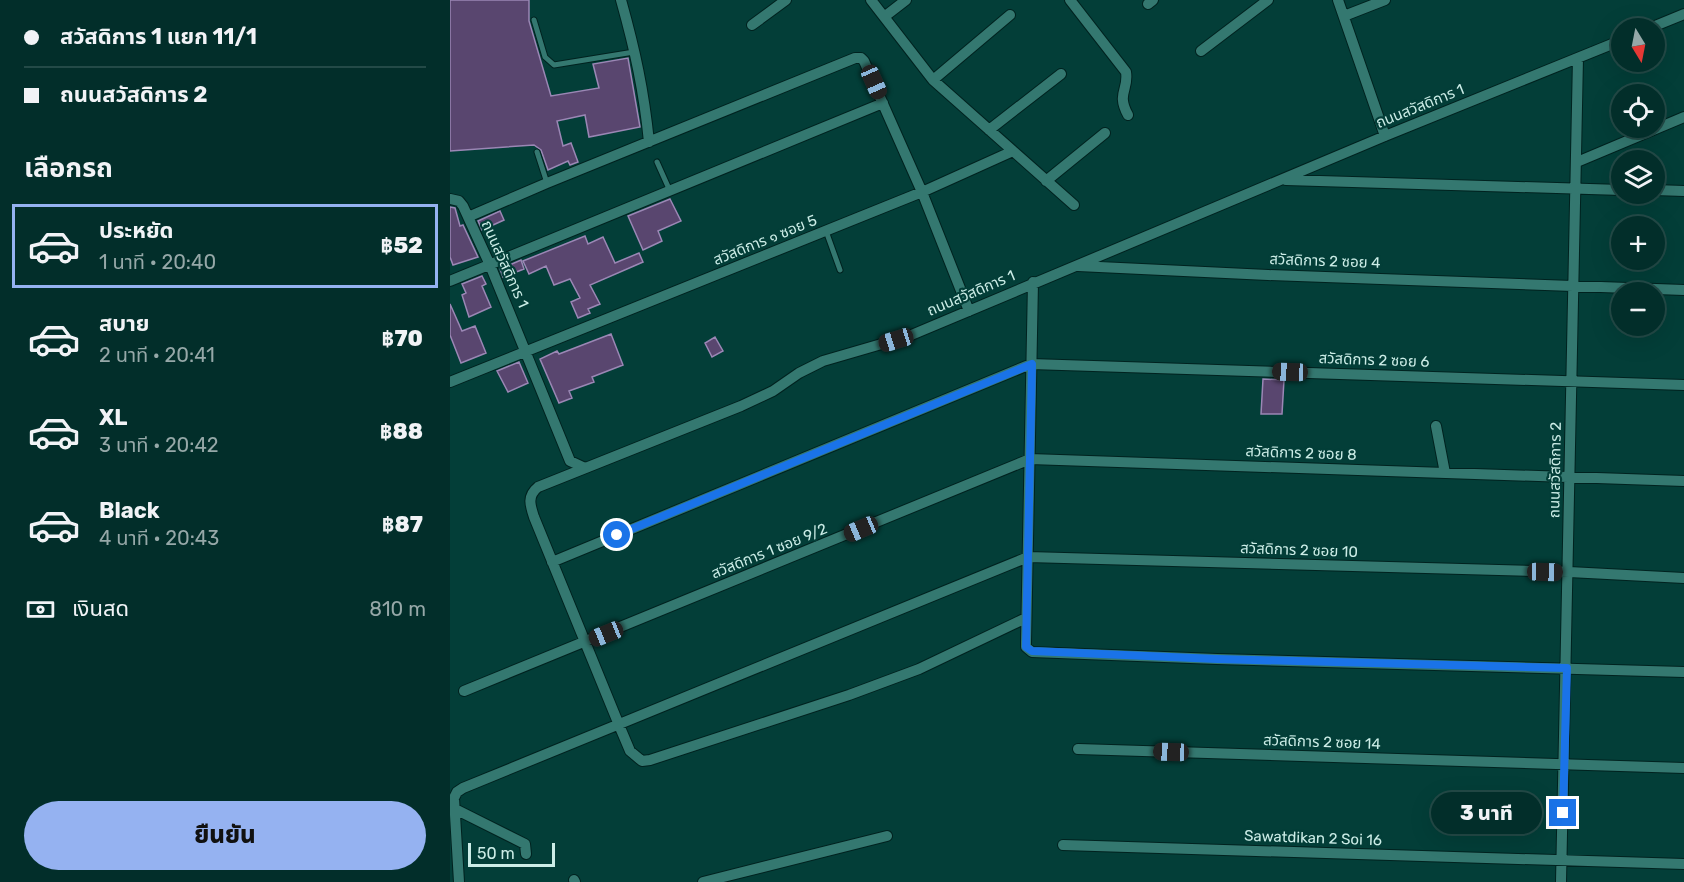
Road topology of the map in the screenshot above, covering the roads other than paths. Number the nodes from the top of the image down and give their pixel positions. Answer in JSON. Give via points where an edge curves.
{"nodes":[{"id":1,"x":621,"y":0,"type":"edge"},
{"id":2,"x":786,"y":0,"type":"edge"},
{"id":3,"x":871,"y":0,"type":"edge"},
{"id":4,"x":906,"y":0,"type":"edge"},
{"id":5,"x":1070,"y":0,"type":"edge"},
{"id":6,"x":1268,"y":0,"type":"edge"},
{"id":7,"x":1338,"y":0,"type":"edge"},
{"id":8,"x":1385,"y":0,"type":"edge"},
{"id":9,"x":1684,"y":14,"type":"edge"},
{"id":10,"x":1010,"y":15,"type":"dead end"},
{"id":11,"x":1344,"y":16,"type":"junction"},
{"id":12,"x":884,"y":17,"type":"junction"},
{"id":13,"x":534,"y":20,"type":"dead end"},
{"id":14,"x":1665,"y":22,"type":"edge"},
{"id":15,"x":752,"y":25,"type":"dead end"},
{"id":16,"x":1611,"y":44,"type":"edge"},
{"id":17,"x":636,"y":51,"type":"junction"},
{"id":18,"x":1201,"y":51,"type":"dead end"},
{"id":19,"x":1578,"y":58,"type":"junction"},
{"id":20,"x":1061,"y":74,"type":"dead end"},
{"id":21,"x":933,"y":80,"type":"junction"},
{"id":22,"x":883,"y":102,"type":"junction"},
{"id":23,"x":1128,"y":115,"type":"dead end"},
{"id":24,"x":1684,"y":117,"type":"edge"},
{"id":25,"x":989,"y":130,"type":"junction"},
{"id":26,"x":1105,"y":134,"type":"dead end"},
{"id":27,"x":1385,"y":136,"type":"junction"},
{"id":28,"x":649,"y":142,"type":"junction"},
{"id":29,"x":1013,"y":151,"type":"junction"},
{"id":30,"x":537,"y":152,"type":"dead end"},
{"id":31,"x":657,"y":162,"type":"dead end"},
{"id":32,"x":1577,"y":162,"type":"junction"},
{"id":33,"x":1281,"y":180,"type":"junction"},
{"id":34,"x":1046,"y":181,"type":"junction"},
{"id":35,"x":547,"y":183,"type":"junction"},
{"id":36,"x":670,"y":190,"type":"junction"},
{"id":37,"x":1576,"y":190,"type":"junction"},
{"id":38,"x":1611,"y":190,"type":"edge"},
{"id":39,"x":1665,"y":190,"type":"edge"},
{"id":40,"x":1684,"y":190,"type":"edge"},
{"id":41,"x":922,"y":192,"type":"junction"},
{"id":42,"x":450,"y":199,"type":"edge"},
{"id":43,"x":1074,"y":205,"type":"dead end"},
{"id":44,"x":468,"y":217,"type":"junction"},
{"id":45,"x":826,"y":231,"type":"junction"},
{"id":46,"x":490,"y":265,"type":"junction"},
{"id":47,"x":1074,"y":265,"type":"junction"},
{"id":48,"x":840,"y":270,"type":"dead end"},
{"id":49,"x":450,"y":281,"type":"edge"},
{"id":50,"x":1033,"y":282,"type":"junction"},
{"id":51,"x":1574,"y":284,"type":"junction"},
{"id":52,"x":1684,"y":290,"type":"edge"},
{"id":53,"x":969,"y":311,"type":"junction"},
{"id":54,"x":526,"y":353,"type":"junction"},
{"id":55,"x":1032,"y":364,"type":"junction"},
{"id":56,"x":1572,"y":381,"type":"junction"},
{"id":57,"x":450,"y":382,"type":"edge"},
{"id":58,"x":1684,"y":385,"type":"edge"},
{"id":59,"x":1436,"y":426,"type":"dead end"},
{"id":60,"x":1030,"y":459,"type":"junction"},
{"id":61,"x":585,"y":468,"type":"junction"},
{"id":62,"x":1445,"y":473,"type":"junction"},
{"id":63,"x":1570,"y":477,"type":"junction"},
{"id":64,"x":1684,"y":481,"type":"edge"},
{"id":65,"x":1028,"y":557,"type":"junction"},
{"id":66,"x":552,"y":562,"type":"junction"},
{"id":67,"x":1569,"y":572,"type":"junction"},
{"id":68,"x":1684,"y":578,"type":"edge"},
{"id":69,"x":1026,"y":618,"type":"junction"},
{"id":70,"x":585,"y":643,"type":"junction"},
{"id":71,"x":1567,"y":668,"type":"junction"},
{"id":72,"x":1684,"y":672,"type":"edge"},
{"id":73,"x":464,"y":691,"type":"dead end"},
{"id":74,"x":619,"y":725,"type":"junction"},
{"id":75,"x":1078,"y":749,"type":"dead end"},
{"id":76,"x":1564,"y":765,"type":"junction"},
{"id":77,"x":1684,"y":768,"type":"edge"},
{"id":78,"x":455,"y":809,"type":"junction"},
{"id":79,"x":887,"y":836,"type":"dead end"},
{"id":80,"x":1063,"y":845,"type":"dead end"},
{"id":81,"x":526,"y":854,"type":"dead end"},
{"id":82,"x":1562,"y":860,"type":"junction"},
{"id":83,"x":1684,"y":864,"type":"edge"},
{"id":84,"x":459,"y":882,"type":"edge"},
{"id":85,"x":703,"y":882,"type":"edge"},
{"id":86,"x":1561,"y":882,"type":"edge"}],
"edges":[{"from":1,"to":17,"type":"street"},
{"from":2,"to":15,"type":"street"},
{"from":3,"to":12,"type":"street"},
{"from":4,"to":12,"type":"street"},
{"from":5,"to":23,"type":"street","via":[[1126,72],[1122,103]]},
{"from":6,"to":18,"type":"street"},
{"from":7,"to":11,"type":"street"},
{"from":8,"to":11,"type":"street"},
{"from":9,"to":14,"type":"street"},
{"from":10,"to":21,"type":"street"},
{"from":11,"to":27,"type":"street"},
{"from":12,"to":21,"type":"street"},
{"from":13,"to":17,"type":"lane","via":[[545,57],[554,65]]},
{"from":16,"to":19,"type":"street","name":"ถนนสวัสดิการ 1"},
{"from":17,"to":28,"type":"street"},
{"from":19,"to":27,"type":"street","name":"ถนนสวัสดิการ 1"},
{"from":19,"to":32,"type":"street","name":"ถนนสวัสดิการ 2"},
{"from":20,"to":25,"type":"street"},
{"from":21,"to":25,"type":"street"},
{"from":22,"to":28,"type":"street","via":[[864,61],[855,58]]},
{"from":22,"to":36,"type":"street"},
{"from":22,"to":41,"type":"street"},
{"from":24,"to":32,"type":"street"},
{"from":25,"to":29,"type":"street"},
{"from":26,"to":34,"type":"street"},
{"from":27,"to":33,"type":"street","name":"ถนนสวัสดิการ 1"},
{"from":28,"to":35,"type":"street"},
{"from":29,"to":34,"type":"street"},
{"from":29,"to":41,"type":"street","name":"สวัสดิการ ๑ ซอย 5"},
{"from":30,"to":35,"type":"lane"},
{"from":31,"to":36,"type":"lane"},
{"from":32,"to":37,"type":"street","name":"ถนนสวัสดิการ 2"},
{"from":33,"to":37,"type":"street"},
{"from":33,"to":47,"type":"street","name":"ถนนสวัสดิการ 1"},
{"from":34,"to":43,"type":"street"},
{"from":35,"to":44,"type":"street"},
{"from":36,"to":46,"type":"street"},
{"from":37,"to":38,"type":"street"},
{"from":37,"to":51,"type":"street","name":"ถนนสวัสดิการ 2"},
{"from":39,"to":40,"type":"street"},
{"from":41,"to":45,"type":"street","name":"สวัสดิการ ๑ ซอย 5"},
{"from":41,"to":53,"type":"street"},
{"from":42,"to":44,"type":"street","name":"ถนนสวัสดิการ 1","via":[[459,201]]},
{"from":44,"to":46,"type":"street","name":"ถนนสวัสดิการ 1"},
{"from":45,"to":48,"type":"lane"},
{"from":45,"to":54,"type":"street","name":"สวัสดิการ ๑ ซอย 5"},
{"from":46,"to":49,"type":"street"},
{"from":46,"to":54,"type":"street","name":"ถนนสวัสดิการ 1"},
{"from":47,"to":50,"type":"street","name":"ถนนสวัสดิการ 1"},
{"from":47,"to":51,"type":"street","name":"สวัสดิการ 2 ซอย 4"},
{"from":50,"to":53,"type":"street","name":"ถนนสวัสดิการ 1"},
{"from":50,"to":55,"type":"street"},
{"from":51,"to":52,"type":"street","name":"สวัสดิการ 2 ซอย 4"},
{"from":51,"to":56,"type":"street","name":"ถนนสวัสดิการ 2"},
{"from":53,"to":61,"type":"street","name":"ถนนสวัสดิการ 1","via":[[909,336],[823,361],[752,401]]},
{"from":54,"to":57,"type":"street","name":"สวัสดิการ ๑ ซอย 5"},
{"from":54,"to":61,"type":"street","name":"ถนนสวัสดิการ 1","via":[[570,461]]},
{"from":55,"to":56,"type":"street","name":"สวัสดิการ 2 ซอย 6"},
{"from":55,"to":60,"type":"street"},
{"from":55,"to":66,"type":"street"},
{"from":56,"to":58,"type":"street","name":"สวัสดิการ 2 ซอย 6"},
{"from":56,"to":63,"type":"street","name":"ถนนสวัสดิการ 2"},
{"from":59,"to":62,"type":"street"},
{"from":60,"to":62,"type":"street","name":"สวัสดิการ 2 ซอย 8"},
{"from":60,"to":65,"type":"street"},
{"from":60,"to":70,"type":"street","name":"สวัสดิการ 1 ซอย 9/2"},
{"from":61,"to":66,"type":"street","via":[[538,487],[530,497]]},
{"from":62,"to":63,"type":"street","name":"สวัสดิการ 2 ซอย 8"},
{"from":63,"to":64,"type":"street","name":"สวัสดิการ 2 ซอย 8"},
{"from":63,"to":67,"type":"street","name":"ถนนสวัสดิการ 2"},
{"from":65,"to":67,"type":"street","name":"สวัสดิการ 2 ซอย 10"},
{"from":65,"to":69,"type":"street"},
{"from":65,"to":74,"type":"street"},
{"from":66,"to":70,"type":"street"},
{"from":67,"to":68,"type":"street","name":"สวัสดิการ 2 ซอย 10"},
{"from":67,"to":71,"type":"street","name":"ถนนสวัสดิการ 2"},
{"from":69,"to":71,"type":"street","via":[[1026,647],[1032,651]]},
{"from":69,"to":74,"type":"street","via":[[919,669],[650,760],[642,761],[630,751]]},
{"from":70,"to":73,"type":"street","name":"สวัสดิการ 1 ซอย 9/2"},
{"from":70,"to":74,"type":"street"},
{"from":71,"to":72,"type":"street"},
{"from":71,"to":76,"type":"street","name":"ถนนสวัสดิการ 2"},
{"from":74,"to":78,"type":"street","via":[[463,788],[454,798]]},
{"from":75,"to":76,"type":"street","name":"สวัสดิการ 2 ซอย 14"},
{"from":76,"to":77,"type":"street","name":"สวัสดิการ 2 ซอย 14"},
{"from":76,"to":82,"type":"street","name":"ถนนสวัสดิการ 2"},
{"from":78,"to":81,"type":"street","via":[[525,844]]},
{"from":78,"to":84,"type":"street"},
{"from":79,"to":85,"type":"street"},
{"from":80,"to":82,"type":"street","name":"Sawatdikan 2 Soi 16"},
{"from":82,"to":83,"type":"street","name":"Sawatdikan 2 Soi 16"},
{"from":82,"to":86,"type":"street","name":"ถนนสวัสดิการ 2"}]}
